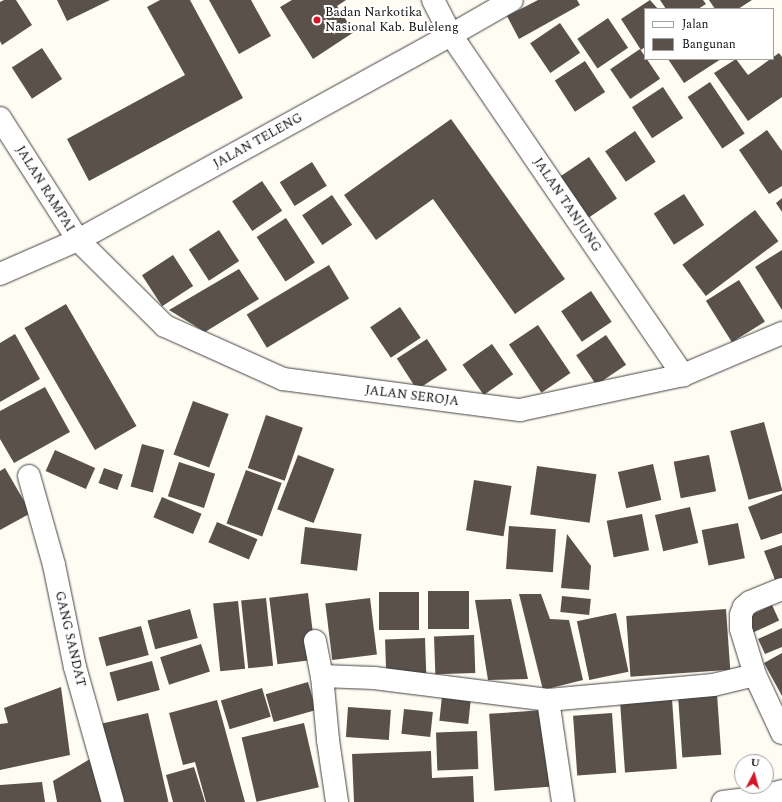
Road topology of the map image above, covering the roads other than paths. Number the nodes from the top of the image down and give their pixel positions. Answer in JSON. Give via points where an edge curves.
{"nodes":[{"id":1,"x":433,"y":0,"type":"edge"},
{"id":2,"x":512,"y":0,"type":"edge"},
{"id":3,"x":451,"y":35,"type":"junction"},
{"id":4,"x":0,"y":118,"type":"edge"},
{"id":5,"x":78,"y":240,"type":"junction"},
{"id":6,"x":0,"y":274,"type":"edge"},
{"id":7,"x":782,"y":333,"type":"edge"},
{"id":8,"x":683,"y":375,"type":"junction"},
{"id":9,"x":29,"y":476,"type":"dead end"},
{"id":10,"x":782,"y":589,"type":"edge"},
{"id":11,"x":315,"y":641,"type":"dead end"},
{"id":12,"x":755,"y":675,"type":"junction"},
{"id":13,"x":322,"y":676,"type":"junction"},
{"id":14,"x":548,"y":700,"type":"junction"},
{"id":15,"x":782,"y":733,"type":"edge"},
{"id":16,"x":782,"y":791,"type":"edge"},
{"id":17,"x":113,"y":802,"type":"edge"},
{"id":18,"x":337,"y":802,"type":"edge"},
{"id":19,"x":564,"y":802,"type":"edge"},
{"id":20,"x":722,"y":802,"type":"edge"}],
"edges":[{"from":1,"to":3,"type":"street","name":"JALAN TANJUNG"},
{"from":2,"to":3,"type":"street","name":"JALAN TELENG"},
{"from":3,"to":5,"type":"street","name":"JALAN TELENG"},
{"from":3,"to":8,"type":"street","name":"JALAN TANJUNG"},
{"from":4,"to":5,"type":"street","name":"JALAN RAMPAI"},
{"from":5,"to":6,"type":"street","name":"JALAN TELENG"},
{"from":5,"to":8,"type":"street","name":"JALAN SEROJA","via":[[165,326],[283,379],[520,410]]},
{"from":7,"to":8,"type":"street","name":"JALAN SEROJA"},
{"from":9,"to":17,"type":"street","name":"GANG SANDAT","via":[[54,566],[75,667]]},
{"from":10,"to":12,"type":"street","via":[[750,602],[744,607],[741,615],[741,630]]},
{"from":11,"to":13,"type":"street"},
{"from":12,"to":14,"type":"street","via":[[713,685]]},
{"from":12,"to":15,"type":"street"},
{"from":13,"to":14,"type":"street","via":[[374,678]]},
{"from":13,"to":18,"type":"street"},
{"from":14,"to":19,"type":"street"},
{"from":16,"to":20,"type":"street","via":[[756,798]]}]}
